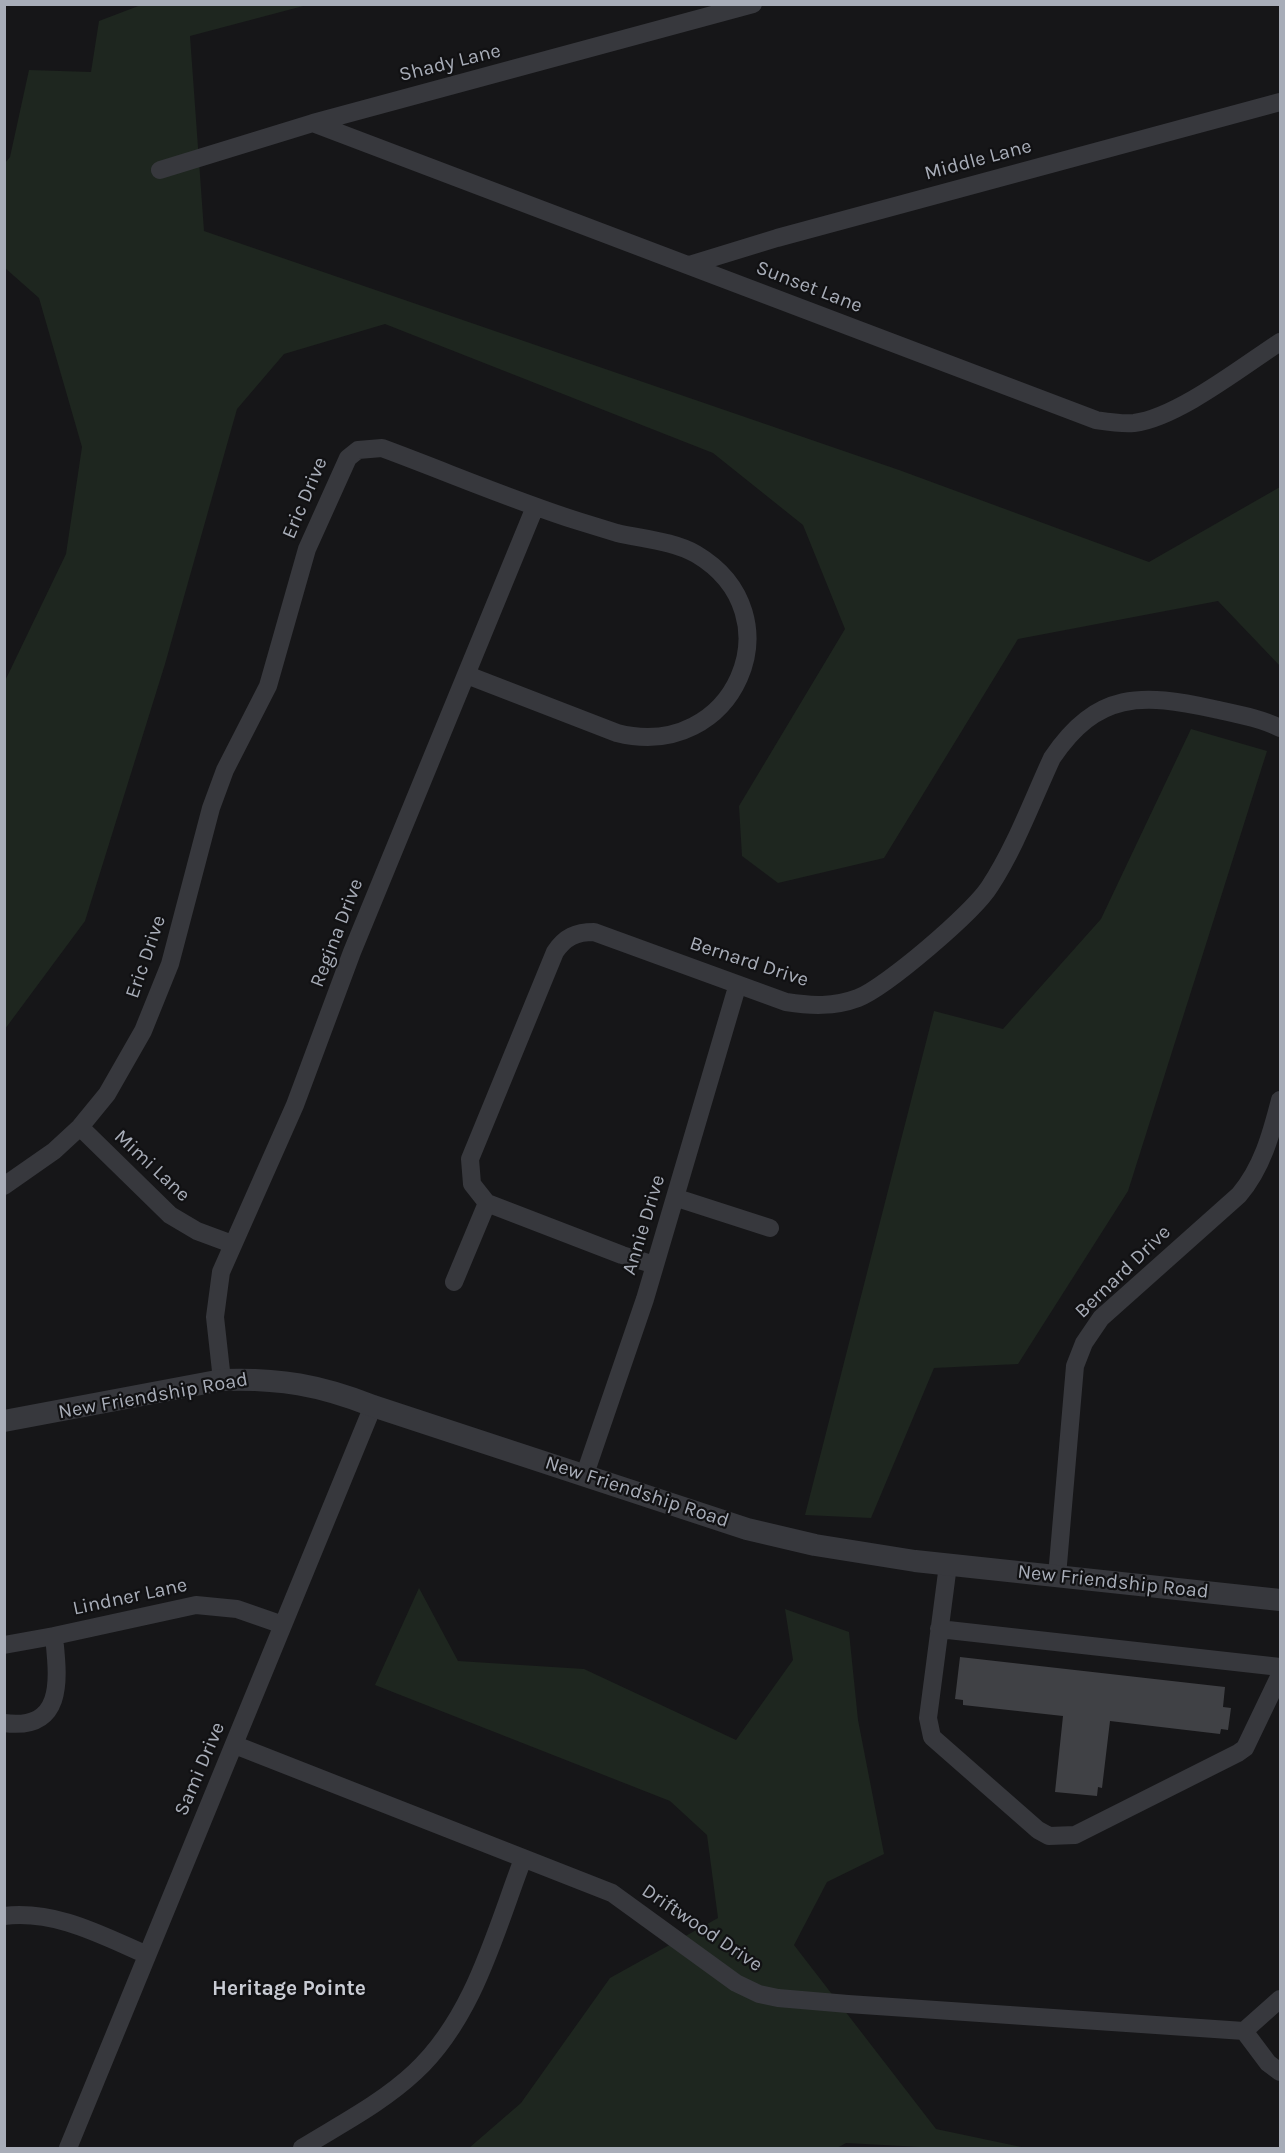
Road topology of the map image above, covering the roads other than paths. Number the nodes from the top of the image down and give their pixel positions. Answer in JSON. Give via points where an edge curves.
{"nodes":[{"id":1,"x":753,"y":4,"type":"edge"},
{"id":2,"x":1281,"y":102,"type":"edge"},
{"id":3,"x":313,"y":123,"type":"junction"},
{"id":4,"x":160,"y":170,"type":"dead end"},
{"id":5,"x":689,"y":265,"type":"junction"},
{"id":6,"x":1281,"y":342,"type":"edge"},
{"id":7,"x":535,"y":507,"type":"junction"},
{"id":8,"x":467,"y":675,"type":"junction"},
{"id":9,"x":1281,"y":728,"type":"edge"},
{"id":10,"x":737,"y":987,"type":"junction"},
{"id":11,"x":1281,"y":1100,"type":"edge"},
{"id":12,"x":80,"y":1127,"type":"junction"},
{"id":13,"x":4,"y":1186,"type":"edge"},
{"id":14,"x":677,"y":1198,"type":"junction"},
{"id":15,"x":487,"y":1203,"type":"junction"},
{"id":16,"x":770,"y":1228,"type":"dead end"},
{"id":17,"x":232,"y":1244,"type":"junction"},
{"id":18,"x":655,"y":1266,"type":"junction"},
{"id":19,"x":454,"y":1281,"type":"dead end"},
{"id":20,"x":222,"y":1380,"type":"junction"},
{"id":21,"x":373,"y":1406,"type":"junction"},
{"id":22,"x":4,"y":1421,"type":"edge"},
{"id":23,"x":585,"y":1474,"type":"junction"},
{"id":24,"x":948,"y":1565,"type":"junction"},
{"id":25,"x":1057,"y":1576,"type":"junction"},
{"id":26,"x":1281,"y":1600,"type":"edge"},
{"id":27,"x":283,"y":1625,"type":"junction"},
{"id":28,"x":939,"y":1629,"type":"junction"},
{"id":29,"x":54,"y":1636,"type":"junction"},
{"id":30,"x":4,"y":1645,"type":"edge"},
{"id":31,"x":1281,"y":1667,"type":"edge"},
{"id":32,"x":1281,"y":1675,"type":"edge"},
{"id":33,"x":4,"y":1723,"type":"edge"},
{"id":34,"x":235,"y":1746,"type":"junction"},
{"id":35,"x":523,"y":1858,"type":"junction"},
{"id":36,"x":4,"y":1916,"type":"edge"},
{"id":37,"x":147,"y":1955,"type":"junction"},
{"id":38,"x":1281,"y":1999,"type":"edge"},
{"id":39,"x":1244,"y":2031,"type":"junction"},
{"id":40,"x":1281,"y":2072,"type":"edge"},
{"id":41,"x":68,"y":2148,"type":"edge"},
{"id":42,"x":302,"y":2148,"type":"edge"}],
"edges":[{"from":1,"to":3,"type":"street","name":"Shady Lane"},
{"from":2,"to":5,"type":"street","name":"Middle Lane"},
{"from":3,"to":4,"type":"street","name":"Shady Lane"},
{"from":3,"to":5,"type":"street","name":"Sunset Lane"},
{"from":5,"to":6,"type":"street","name":"Sunset Lane","via":[[1064,409],[1110,423],[1136,423],[1167,412]]},
{"from":7,"to":8,"type":"street","name":"Regina Drive"},
{"from":7,"to":8,"type":"street","name":"Eric Drive","via":[[617,533],[676,546],[712,566],[738,599],[744,616],[747,635],[743,671],[726,701],[698,725],[662,738],[617,733]]},
{"from":7,"to":12,"type":"street","name":"Eric Drive","via":[[382,448],[358,450],[348,458],[308,549],[268,686],[225,770],[211,808],[160,992],[122,1071]]},
{"from":8,"to":17,"type":"street","name":"Regina Drive","via":[[352,952],[295,1105]]},
{"from":9,"to":10,"type":"street","name":"Bernard Drive","via":[[1171,699],[1132,700],[1107,707],[1081,724],[1052,758],[985,894],[884,984],[858,998],[813,1006]]},
{"from":10,"to":14,"type":"street","name":"Annie Drive"},
{"from":10,"to":15,"type":"street","name":"Bernard Drive","via":[[594,932],[568,938],[555,952],[470,1159],[472,1184]]},
{"from":11,"to":25,"type":"street","name":"Bernard Drive","via":[[1252,1179],[1101,1318],[1084,1343],[1073,1380]]},
{"from":12,"to":13,"type":"street","name":"Eric Drive"},
{"from":12,"to":17,"type":"street","name":"Mimi Lane","via":[[170,1215],[197,1231]]},
{"from":14,"to":16,"type":"street"},
{"from":14,"to":18,"type":"street","name":"Annie Drive"},
{"from":15,"to":18,"type":"street"},
{"from":15,"to":19,"type":"street"},
{"from":17,"to":20,"type":"street","name":"Regina Drive","via":[[215,1304]]},
{"from":18,"to":23,"type":"street","name":"Annie Drive"},
{"from":20,"to":21,"type":"street","name":"New Friendship Road","via":[[258,1378],[301,1383],[334,1390]]},
{"from":20,"to":22,"type":"street","name":"New Friendship Road"},
{"from":21,"to":23,"type":"street","name":"New Friendship Road"},
{"from":21,"to":27,"type":"street","name":"Sami Drive"},
{"from":23,"to":24,"type":"street","name":"New Friendship Road","via":[[757,1531],[847,1551]]},
{"from":24,"to":25,"type":"street","name":"New Friendship Road"},
{"from":24,"to":28,"type":"street"},
{"from":25,"to":26,"type":"street","name":"New Friendship Road"},
{"from":27,"to":29,"type":"street","name":"Lindner Lane","via":[[237,1609],[196,1605]]},
{"from":27,"to":34,"type":"street","name":"Sami Drive"},
{"from":28,"to":31,"type":"street"},
{"from":28,"to":32,"type":"street","via":[[928,1718],[932,1737],[1049,1836],[1075,1835],[1239,1753]]},
{"from":29,"to":30,"type":"street","name":"Lindner Lane"},
{"from":29,"to":33,"type":"street","name":"Lindner Lane","via":[[58,1676],[52,1703],[45,1713],[27,1723]]},
{"from":34,"to":35,"type":"street","name":"Driftwood Drive"},
{"from":34,"to":37,"type":"street","name":"Sami Drive"},
{"from":35,"to":39,"type":"street","name":"Driftwood Drive","via":[[612,1893],[736,1983],[759,1994],[848,2004]]},
{"from":35,"to":42,"type":"street","via":[[473,1989],[434,2052],[394,2090]]},
{"from":36,"to":37,"type":"street","via":[[35,1914],[58,1918]]},
{"from":37,"to":41,"type":"street","name":"Sami Drive"},
{"from":38,"to":39,"type":"street"},
{"from":39,"to":40,"type":"street","via":[[1268,2063]]}]}
